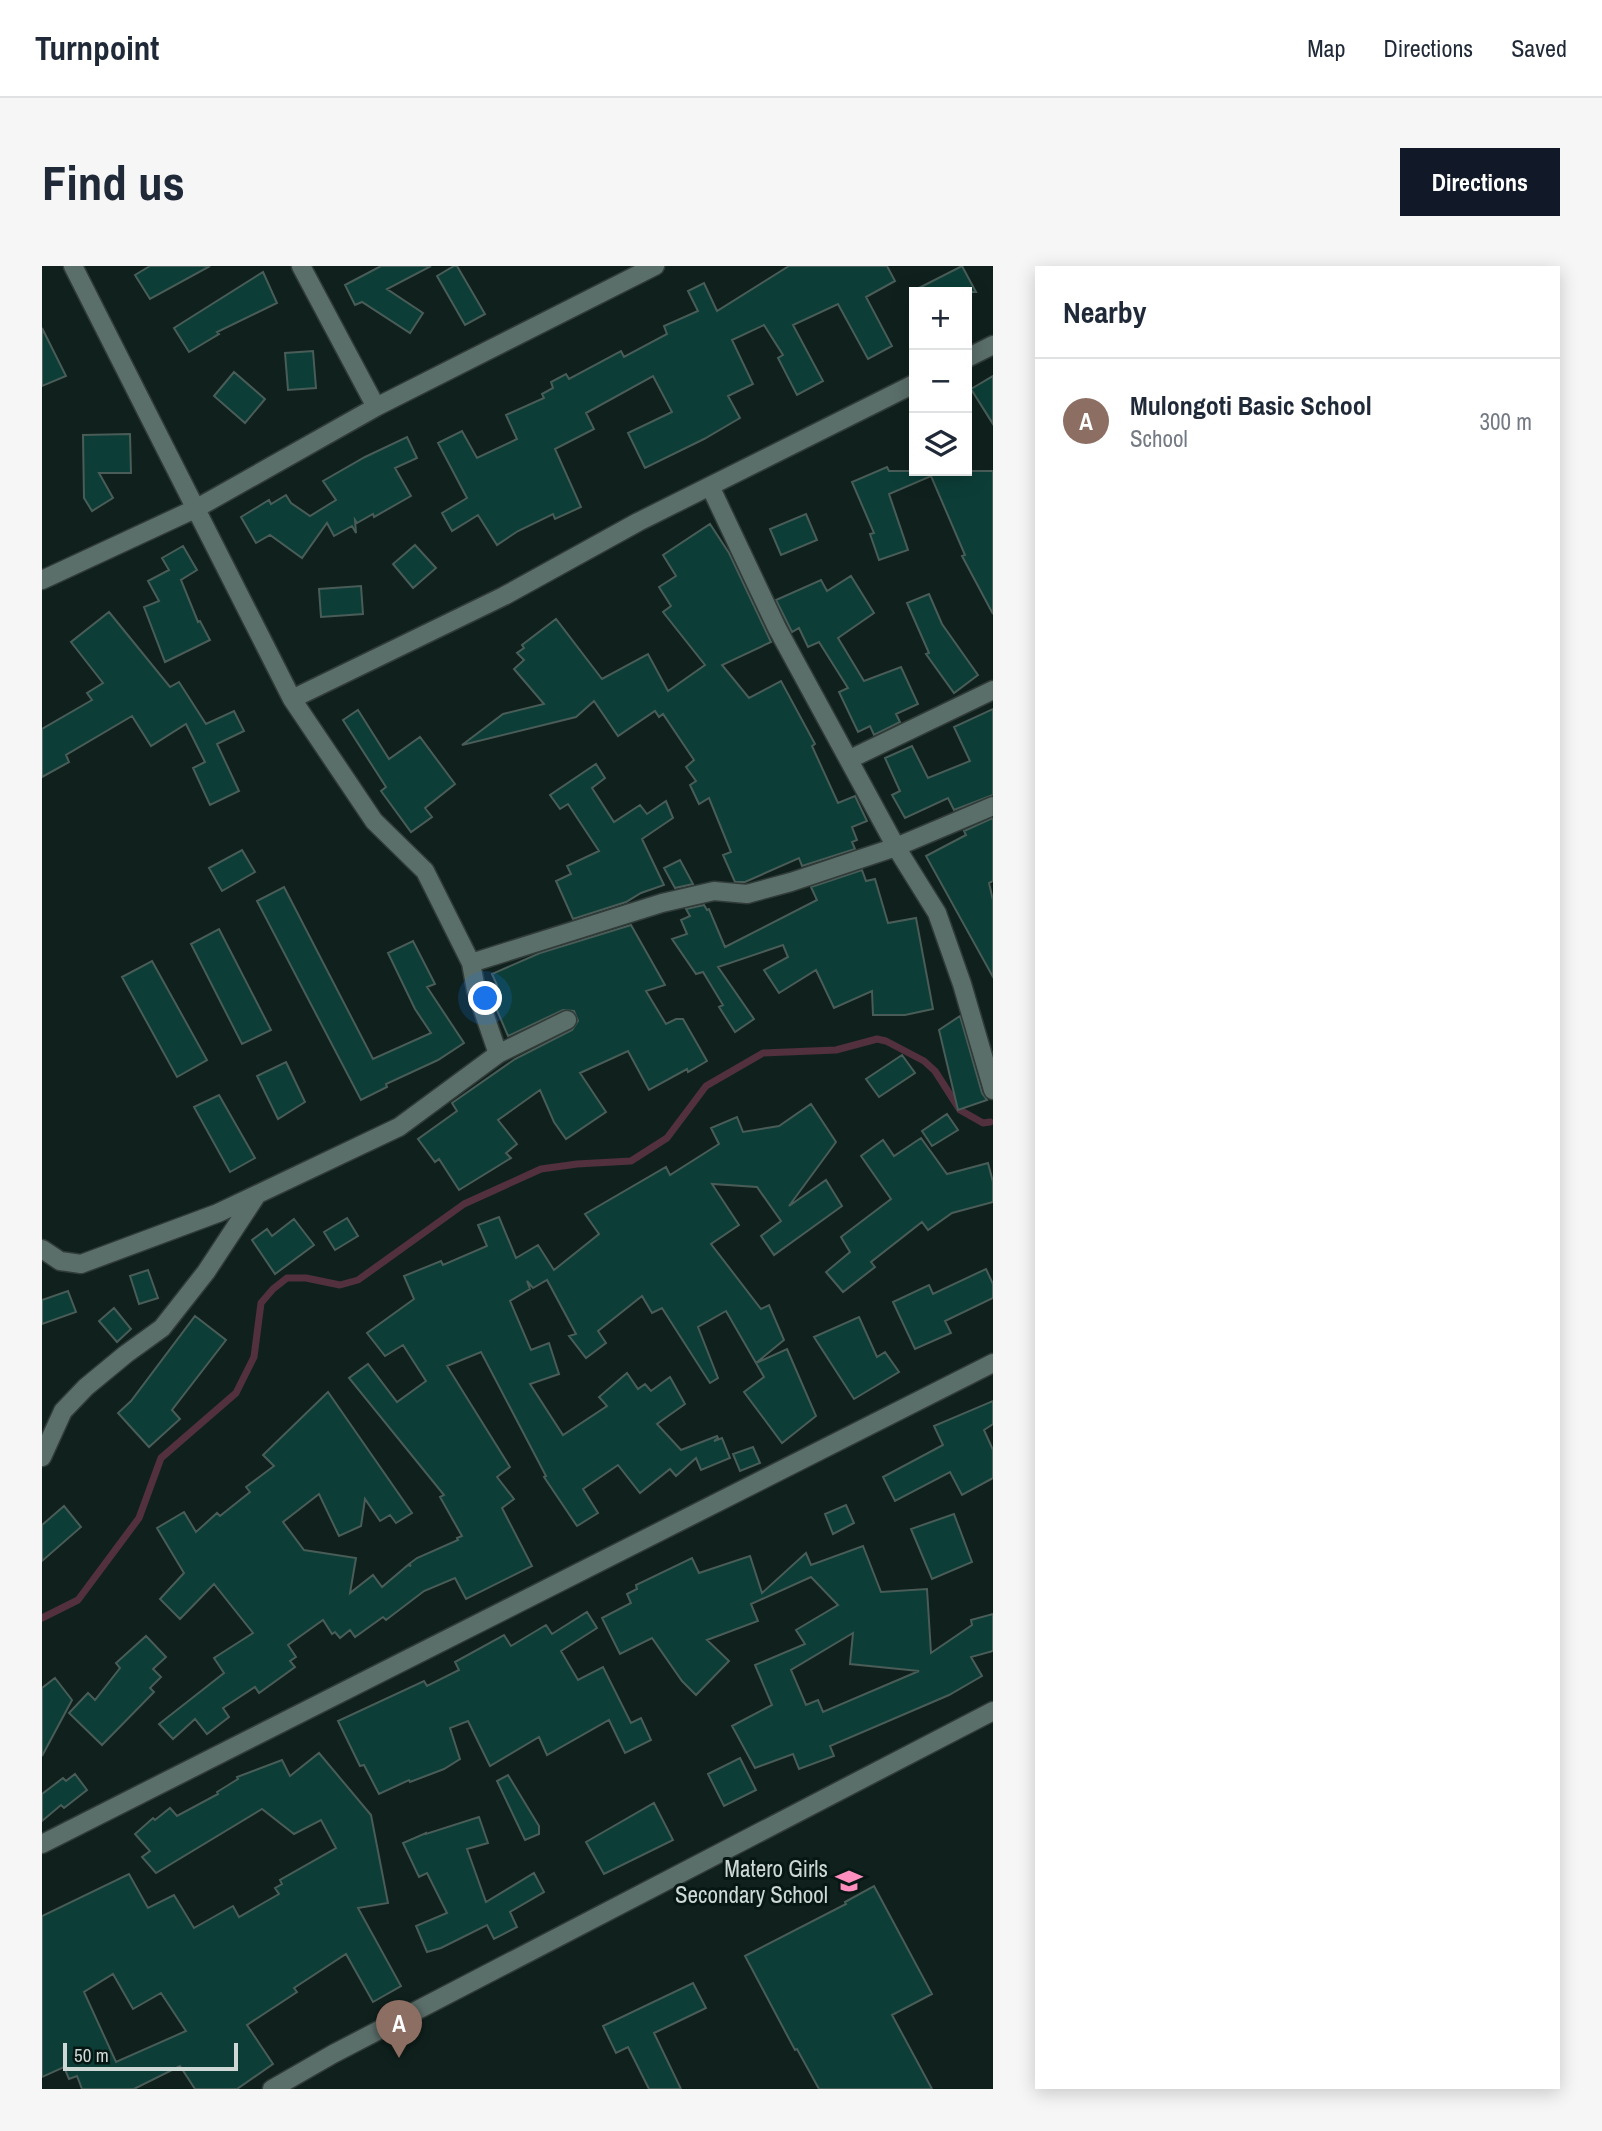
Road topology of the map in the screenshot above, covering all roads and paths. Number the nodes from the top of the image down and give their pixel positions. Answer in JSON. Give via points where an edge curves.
{"nodes":[{"id":1,"x":73,"y":266,"type":"edge"},
{"id":2,"x":301,"y":266,"type":"edge"},
{"id":3,"x":655,"y":266,"type":"edge"},
{"id":4,"x":993,"y":345,"type":"edge"},
{"id":5,"x":972,"y":356,"type":"edge"},
{"id":6,"x":909,"y":386,"type":"edge"},
{"id":7,"x":376,"y":407,"type":"junction"},
{"id":8,"x":710,"y":486,"type":"junction"},
{"id":9,"x":197,"y":508,"type":"junction"},
{"id":10,"x":42,"y":580,"type":"edge"},
{"id":11,"x":993,"y":690,"type":"edge"},
{"id":12,"x":292,"y":699,"type":"junction"},
{"id":13,"x":850,"y":759,"type":"junction"},
{"id":14,"x":993,"y":806,"type":"edge"},
{"id":15,"x":896,"y":847,"type":"junction"},
{"id":16,"x":471,"y":963,"type":"junction"},
{"id":17,"x":567,"y":1020,"type":"dead end"},
{"id":18,"x":498,"y":1054,"type":"junction"},
{"id":19,"x":993,"y":1090,"type":"edge"},
{"id":20,"x":257,"y":1195,"type":"junction"},
{"id":21,"x":42,"y":1249,"type":"edge"},
{"id":22,"x":993,"y":1363,"type":"edge"},
{"id":23,"x":42,"y":1457,"type":"edge"},
{"id":24,"x":993,"y":1711,"type":"edge"},
{"id":25,"x":42,"y":1844,"type":"edge"},
{"id":26,"x":272,"y":2089,"type":"edge"}],
"edges":[{"from":1,"to":9,"type":"street"},
{"from":2,"to":7,"type":"street"},
{"from":3,"to":7,"type":"street"},
{"from":4,"to":5,"type":"street"},
{"from":6,"to":8,"type":"street"},
{"from":7,"to":9,"type":"street"},
{"from":8,"to":12,"type":"street","via":[[504,596]]},
{"from":8,"to":13,"type":"street","via":[[777,628]]},
{"from":9,"to":10,"type":"street"},
{"from":9,"to":12,"type":"street"},
{"from":11,"to":13,"type":"street"},
{"from":12,"to":16,"type":"street","via":[[374,821],[425,871]]},
{"from":13,"to":15,"type":"street"},
{"from":14,"to":15,"type":"street"},
{"from":15,"to":16,"type":"street","via":[[747,894],[714,891],[662,903]]},
{"from":15,"to":19,"type":"street","via":[[937,913]]},
{"from":16,"to":18,"type":"street"},
{"from":17,"to":18,"type":"street"},
{"from":18,"to":20,"type":"street","via":[[399,1127]]},
{"from":20,"to":21,"type":"street","via":[[81,1264],[60,1261]]},
{"from":20,"to":23,"type":"street","via":[[162,1328],[63,1411]]},
{"from":22,"to":25,"type":"street"},
{"from":24,"to":26,"type":"street"}]}
